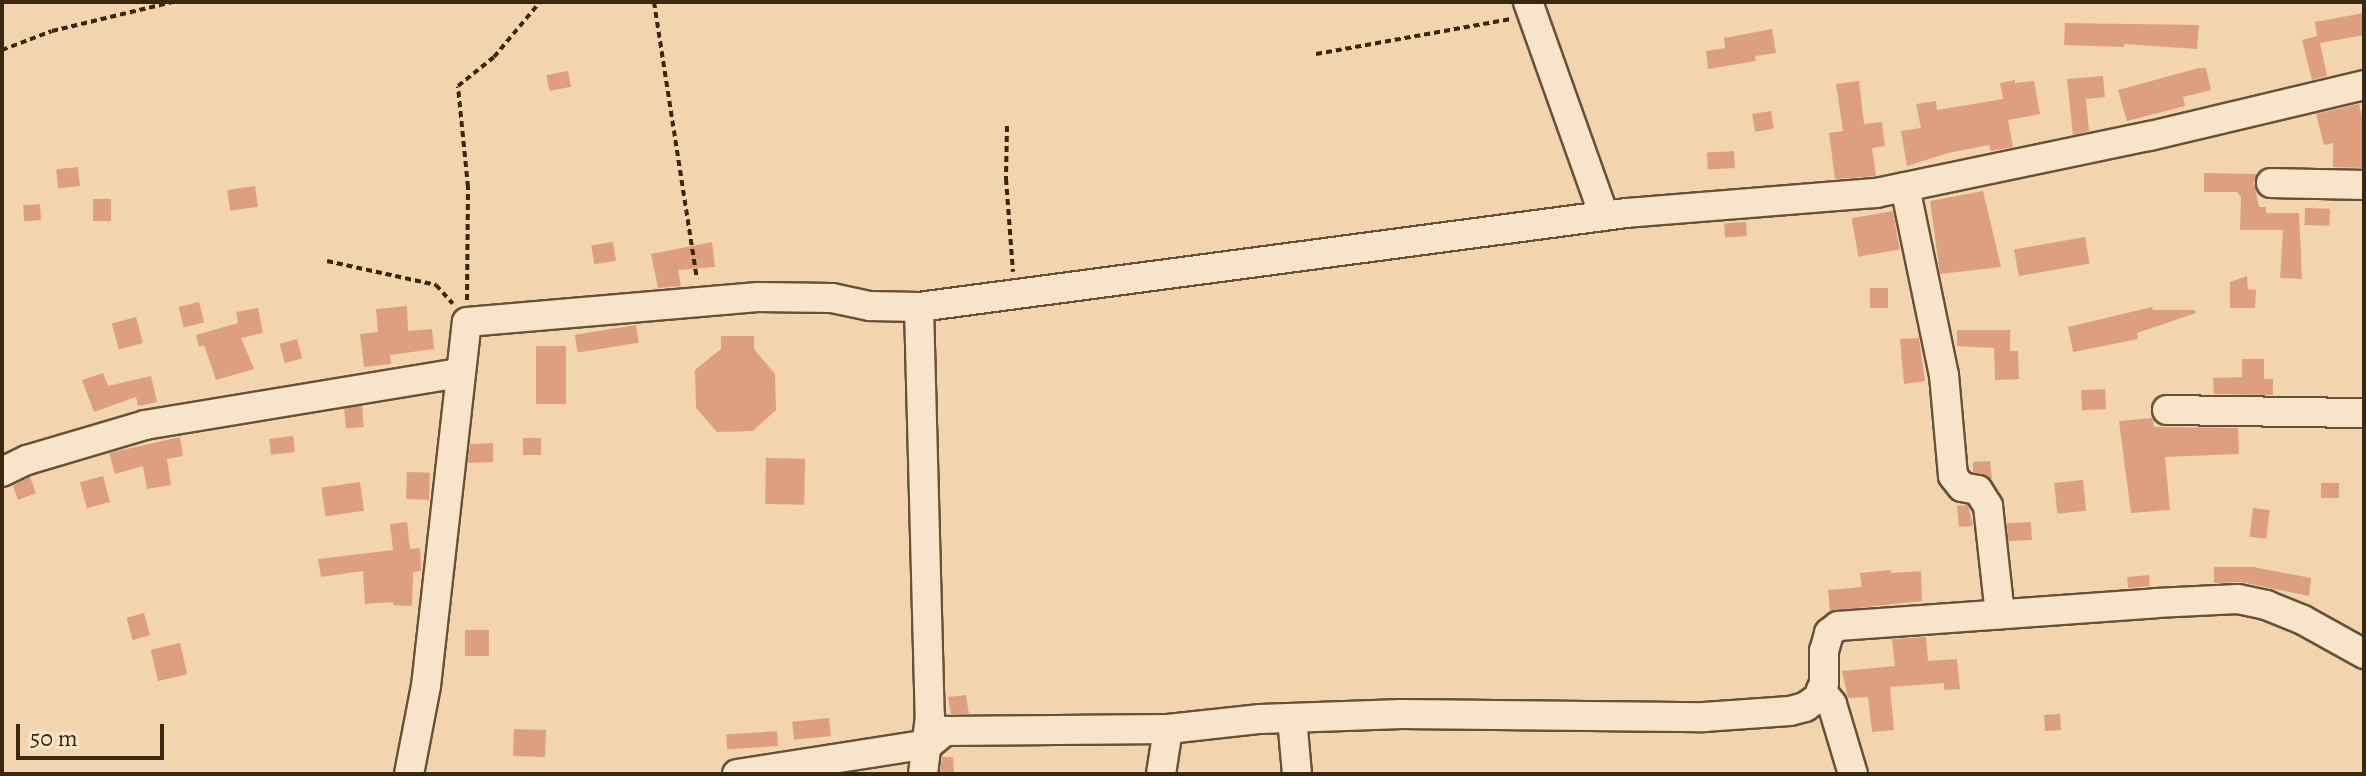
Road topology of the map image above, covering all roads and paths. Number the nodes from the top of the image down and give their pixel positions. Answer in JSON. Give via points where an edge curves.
{"nodes":[{"id":1,"x":173,"y":2,"type":"edge"},
{"id":2,"x":540,"y":2,"type":"edge"},
{"id":3,"x":654,"y":2,"type":"edge"},
{"id":4,"x":1530,"y":8,"type":"edge"},
{"id":5,"x":2,"y":50,"type":"edge"},
{"id":6,"x":1316,"y":54,"type":"dead end"},
{"id":7,"x":2364,"y":85,"type":"edge"},
{"id":8,"x":1007,"y":126,"type":"dead end"},
{"id":9,"x":2271,"y":183,"type":"dead end"},
{"id":10,"x":2364,"y":185,"type":"edge"},
{"id":11,"x":1905,"y":187,"type":"junction"},
{"id":12,"x":1604,"y":216,"type":"junction"},
{"id":13,"x":327,"y":261,"type":"dead end"},
{"id":14,"x":1015,"y":294,"type":"junction"},
{"id":15,"x":701,"y":302,"type":"junction"},
{"id":16,"x":919,"y":307,"type":"junction"},
{"id":17,"x":467,"y":322,"type":"junction"},
{"id":18,"x":460,"y":373,"type":"junction"},
{"id":19,"x":2167,"y":410,"type":"dead end"},
{"id":20,"x":2364,"y":413,"type":"edge"},
{"id":21,"x":2,"y":472,"type":"edge"},
{"id":22,"x":2000,"y":614,"type":"junction"},
{"id":23,"x":2364,"y":654,"type":"edge"},
{"id":24,"x":1821,"y":690,"type":"junction"},
{"id":25,"x":1292,"y":718,"type":"junction"},
{"id":26,"x":1168,"y":729,"type":"junction"},
{"id":27,"x":929,"y":744,"type":"junction"},
{"id":28,"x":409,"y":774,"type":"edge"},
{"id":29,"x":737,"y":774,"type":"edge"},
{"id":30,"x":923,"y":774,"type":"edge"},
{"id":31,"x":1161,"y":774,"type":"edge"},
{"id":32,"x":1297,"y":774,"type":"edge"},
{"id":33,"x":1853,"y":774,"type":"edge"}],
"edges":[{"from":1,"to":5,"type":"path","via":[[52,31]]},
{"from":2,"to":17,"type":"path","via":[[494,57],[458,86],[468,187]]},
{"from":3,"to":15,"type":"path"},
{"from":4,"to":6,"type":"path"},
{"from":4,"to":12,"type":"street"},
{"from":7,"to":11,"type":"street"},
{"from":8,"to":14,"type":"path"},
{"from":9,"to":10,"type":"street"},
{"from":11,"to":12,"type":"street"},
{"from":11,"to":22,"type":"street","via":[[1944,375],[1953,476],[1962,487],[1978,490],[1988,506]]},
{"from":12,"to":14,"type":"street"},
{"from":13,"to":17,"type":"path","via":[[436,285]]},
{"from":14,"to":16,"type":"street"},
{"from":15,"to":16,"type":"street","via":[[832,298],[870,306]]},
{"from":15,"to":17,"type":"street"},
{"from":16,"to":27,"type":"street"},
{"from":17,"to":18,"type":"street"},
{"from":18,"to":21,"type":"street","via":[[145,425]]},
{"from":18,"to":28,"type":"street","via":[[426,686]]},
{"from":19,"to":20,"type":"street"},
{"from":22,"to":23,"type":"street","via":[[2238,599],[2303,620]]},
{"from":22,"to":24,"type":"street","via":[[1838,626],[1829,633]]},
{"from":24,"to":25,"type":"street","via":[[1818,698],[1798,709],[1731,716]]},
{"from":24,"to":33,"type":"street","via":[[1832,704]]},
{"from":25,"to":26,"type":"street"},
{"from":25,"to":32,"type":"street"},
{"from":26,"to":27,"type":"street","via":[[945,731]]},
{"from":26,"to":31,"type":"street"},
{"from":27,"to":29,"type":"street"},
{"from":27,"to":30,"type":"street"}]}
